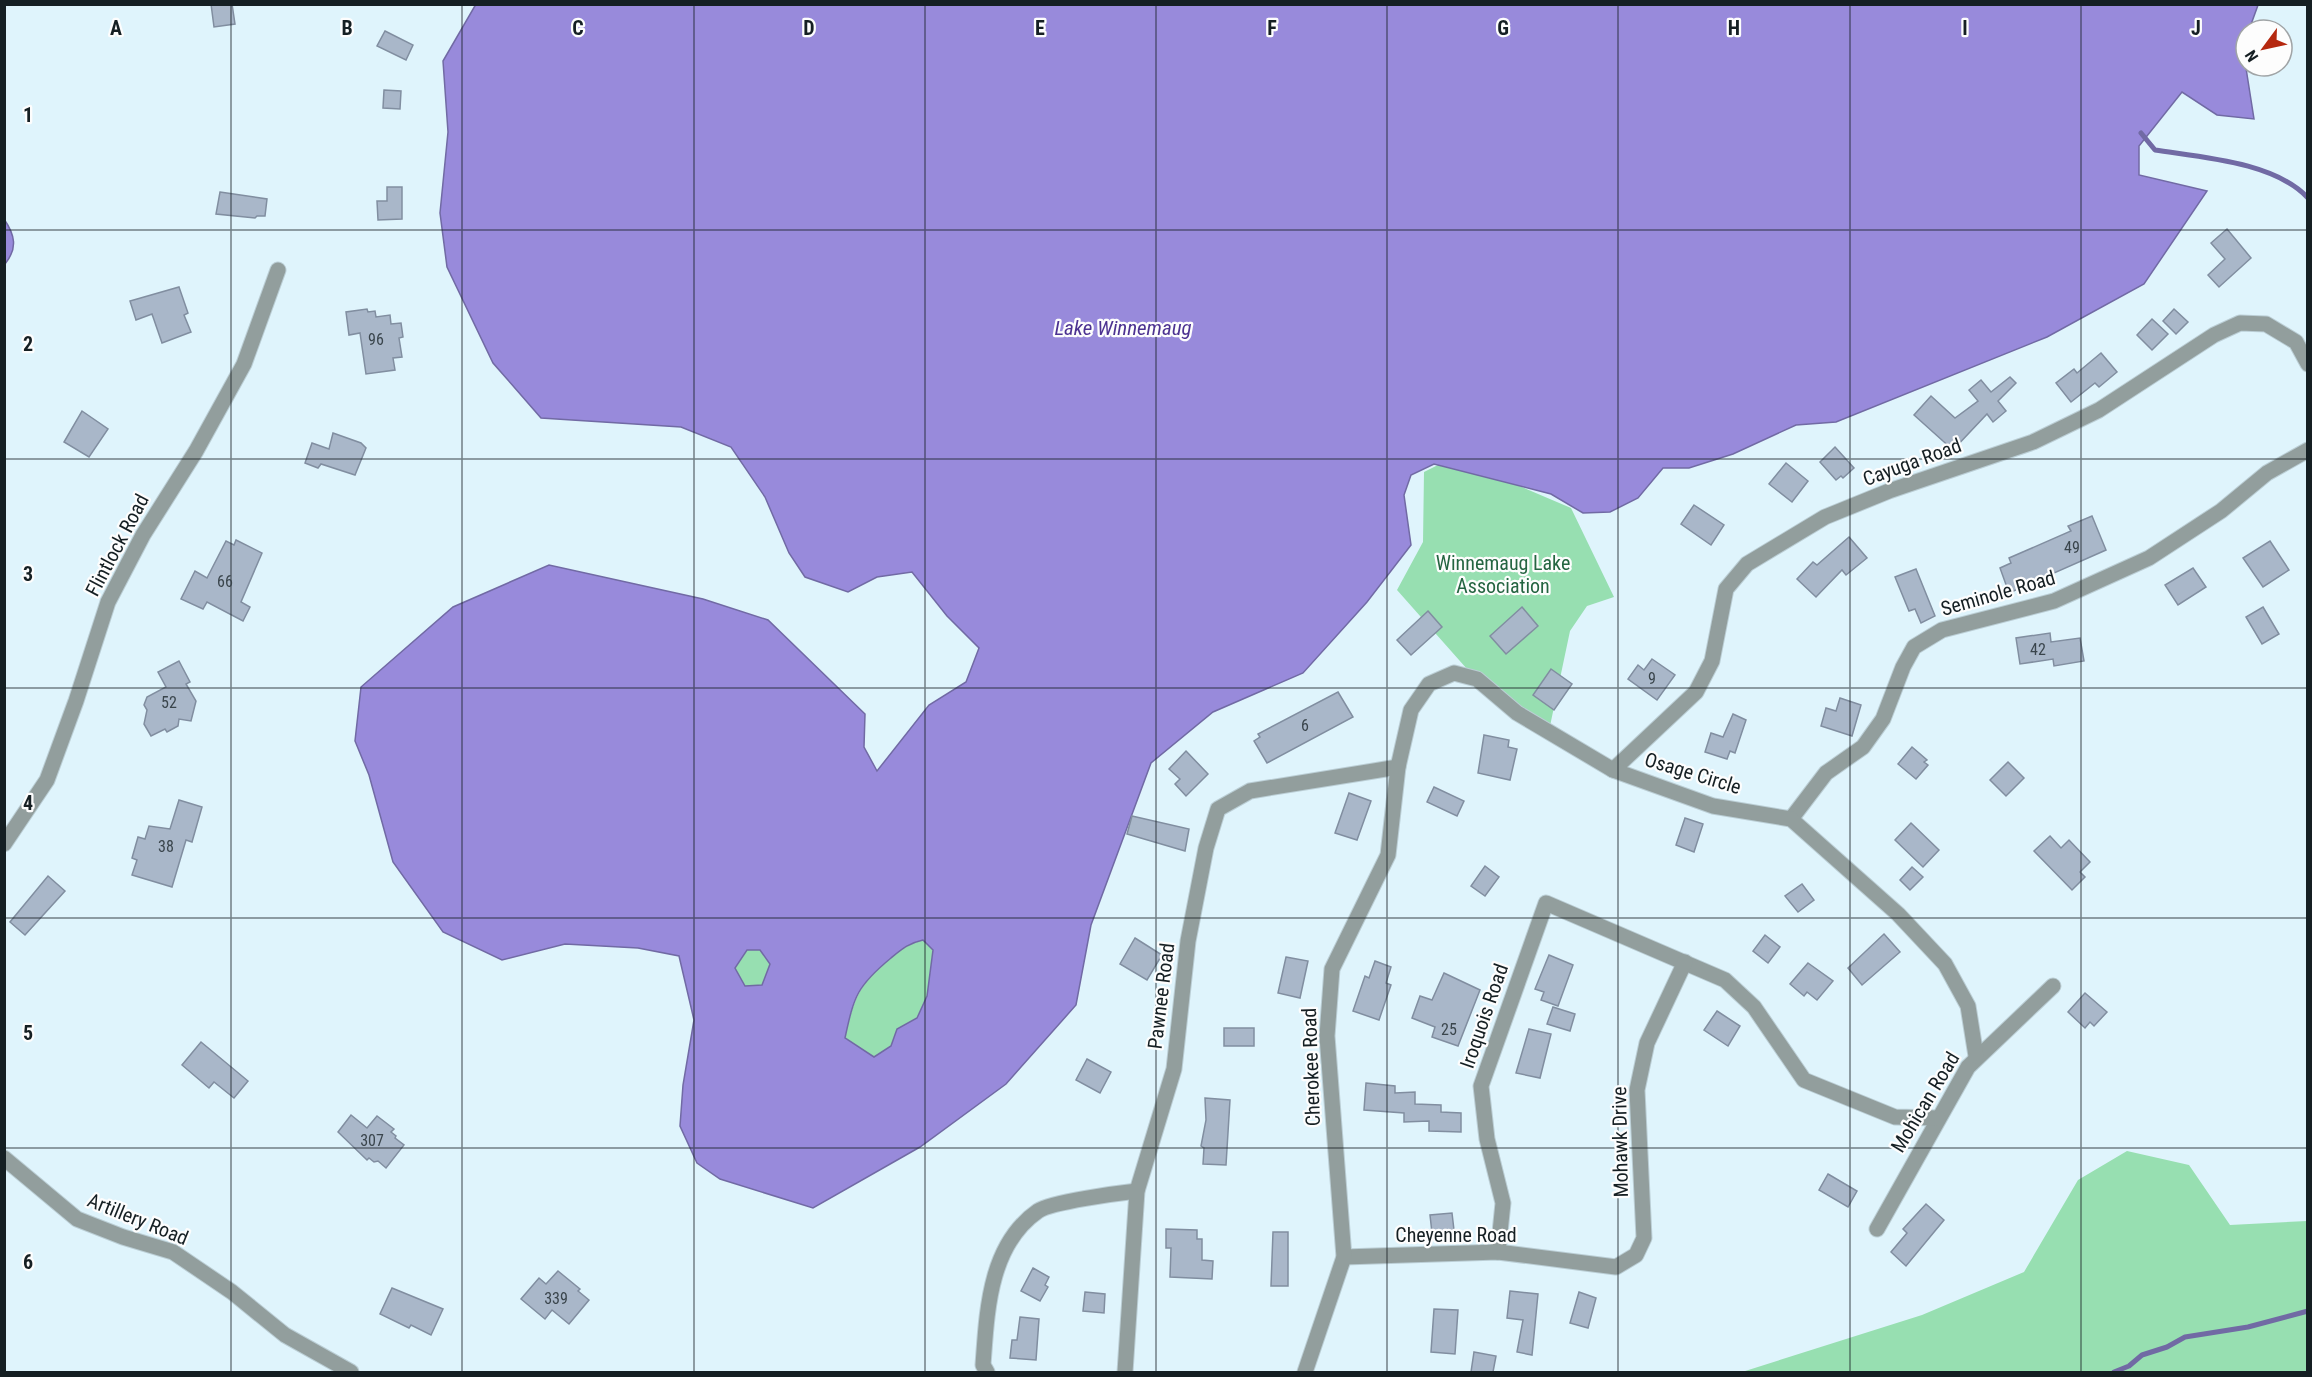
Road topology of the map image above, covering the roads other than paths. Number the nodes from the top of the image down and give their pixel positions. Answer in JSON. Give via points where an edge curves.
{"nodes":[{"id":1,"x":278,"y":270,"type":"dead end"},
{"id":2,"x":2307,"y":364,"type":"edge"},
{"id":3,"x":2307,"y":450,"type":"edge"},
{"id":4,"x":1398,"y":767,"type":"junction"},
{"id":5,"x":1613,"y":770,"type":"junction"},
{"id":6,"x":1791,"y":819,"type":"junction"},
{"id":7,"x":4,"y":844,"type":"edge"},
{"id":8,"x":1685,"y":962,"type":"junction"},
{"id":9,"x":2053,"y":986,"type":"dead end"},
{"id":10,"x":1976,"y":1056,"type":"junction"},
{"id":11,"x":1938,"y":1118,"type":"junction"},
{"id":12,"x":4,"y":1158,"type":"edge"},
{"id":13,"x":1137,"y":1191,"type":"junction"},
{"id":14,"x":1877,"y":1229,"type":"dead end"},
{"id":15,"x":1498,"y":1252,"type":"junction"},
{"id":16,"x":1636,"y":1255,"type":"joint"},
{"id":17,"x":1344,"y":1257,"type":"junction"},
{"id":18,"x":351,"y":1372,"type":"edge"},
{"id":19,"x":987,"y":1372,"type":"edge"},
{"id":20,"x":1125,"y":1372,"type":"edge"},
{"id":21,"x":1305,"y":1372,"type":"edge"}],
"edges":[{"from":1,"to":7,"type":"street","name":"Flintlock Road","via":[[244,364],[108,602],[47,780]]},
{"from":2,"to":5,"type":"street","name":"Cayuga Road","via":[[2296,342],[2266,324],[2240,323],[2214,334],[2099,410],[2033,442],[1825,517],[1747,564],[1726,589],[1712,661],[1696,692]]},
{"from":3,"to":6,"type":"street","name":"Seminole Road","via":[[2266,473],[2221,511],[2149,558],[2054,601],[1942,630],[1914,647],[1883,719],[1863,747],[1826,773]]},
{"from":4,"to":5,"type":"street","name":"Osage Circle","via":[[1411,710],[1429,684],[1454,673],[1478,679],[1517,713]]},
{"from":4,"to":13,"type":"street","name":"Pawnee Road","via":[[1250,791],[1218,809],[1206,848],[1188,941],[1174,1069]]},
{"from":4,"to":17,"type":"street","name":"Cherokee Road","via":[[1389,855],[1332,969],[1327,1036]]},
{"from":5,"to":6,"type":"street","name":"Osage Circle","via":[[1713,806]]},
{"from":6,"to":10,"type":"street","via":[[1898,914],[1945,964],[1968,1006]]},
{"from":8,"to":11,"type":"street","via":[[1725,980],[1755,1006],[1804,1080],[1895,1117]]},
{"from":8,"to":15,"type":"street","name":"Iroquois Road","via":[[1546,903],[1481,1086],[1487,1139],[1503,1203]]},
{"from":8,"to":16,"type":"street","name":"Mohawk Drive","via":[[1647,1043],[1636,1090],[1644,1238]]},
{"from":9,"to":10,"type":"street","name":"Mohican Road"},
{"from":10,"to":11,"type":"street","name":"Mohican Road"},
{"from":11,"to":14,"type":"street","name":"Mohican Road"},
{"from":12,"to":18,"type":"street","name":"Artillery Road","via":[[77,1219],[173,1251],[285,1335]]},
{"from":13,"to":19,"type":"street","via":[[1039,1210],[1007,1242],[987,1301],[983,1365]]},
{"from":13,"to":20,"type":"street","name":"Pawnee Road"},
{"from":15,"to":16,"type":"street","name":"Cheyenne Road","via":[[1616,1267]]},
{"from":15,"to":17,"type":"street","name":"Cheyenne Road"},
{"from":17,"to":21,"type":"street","name":"Cherokee Road"}]}
